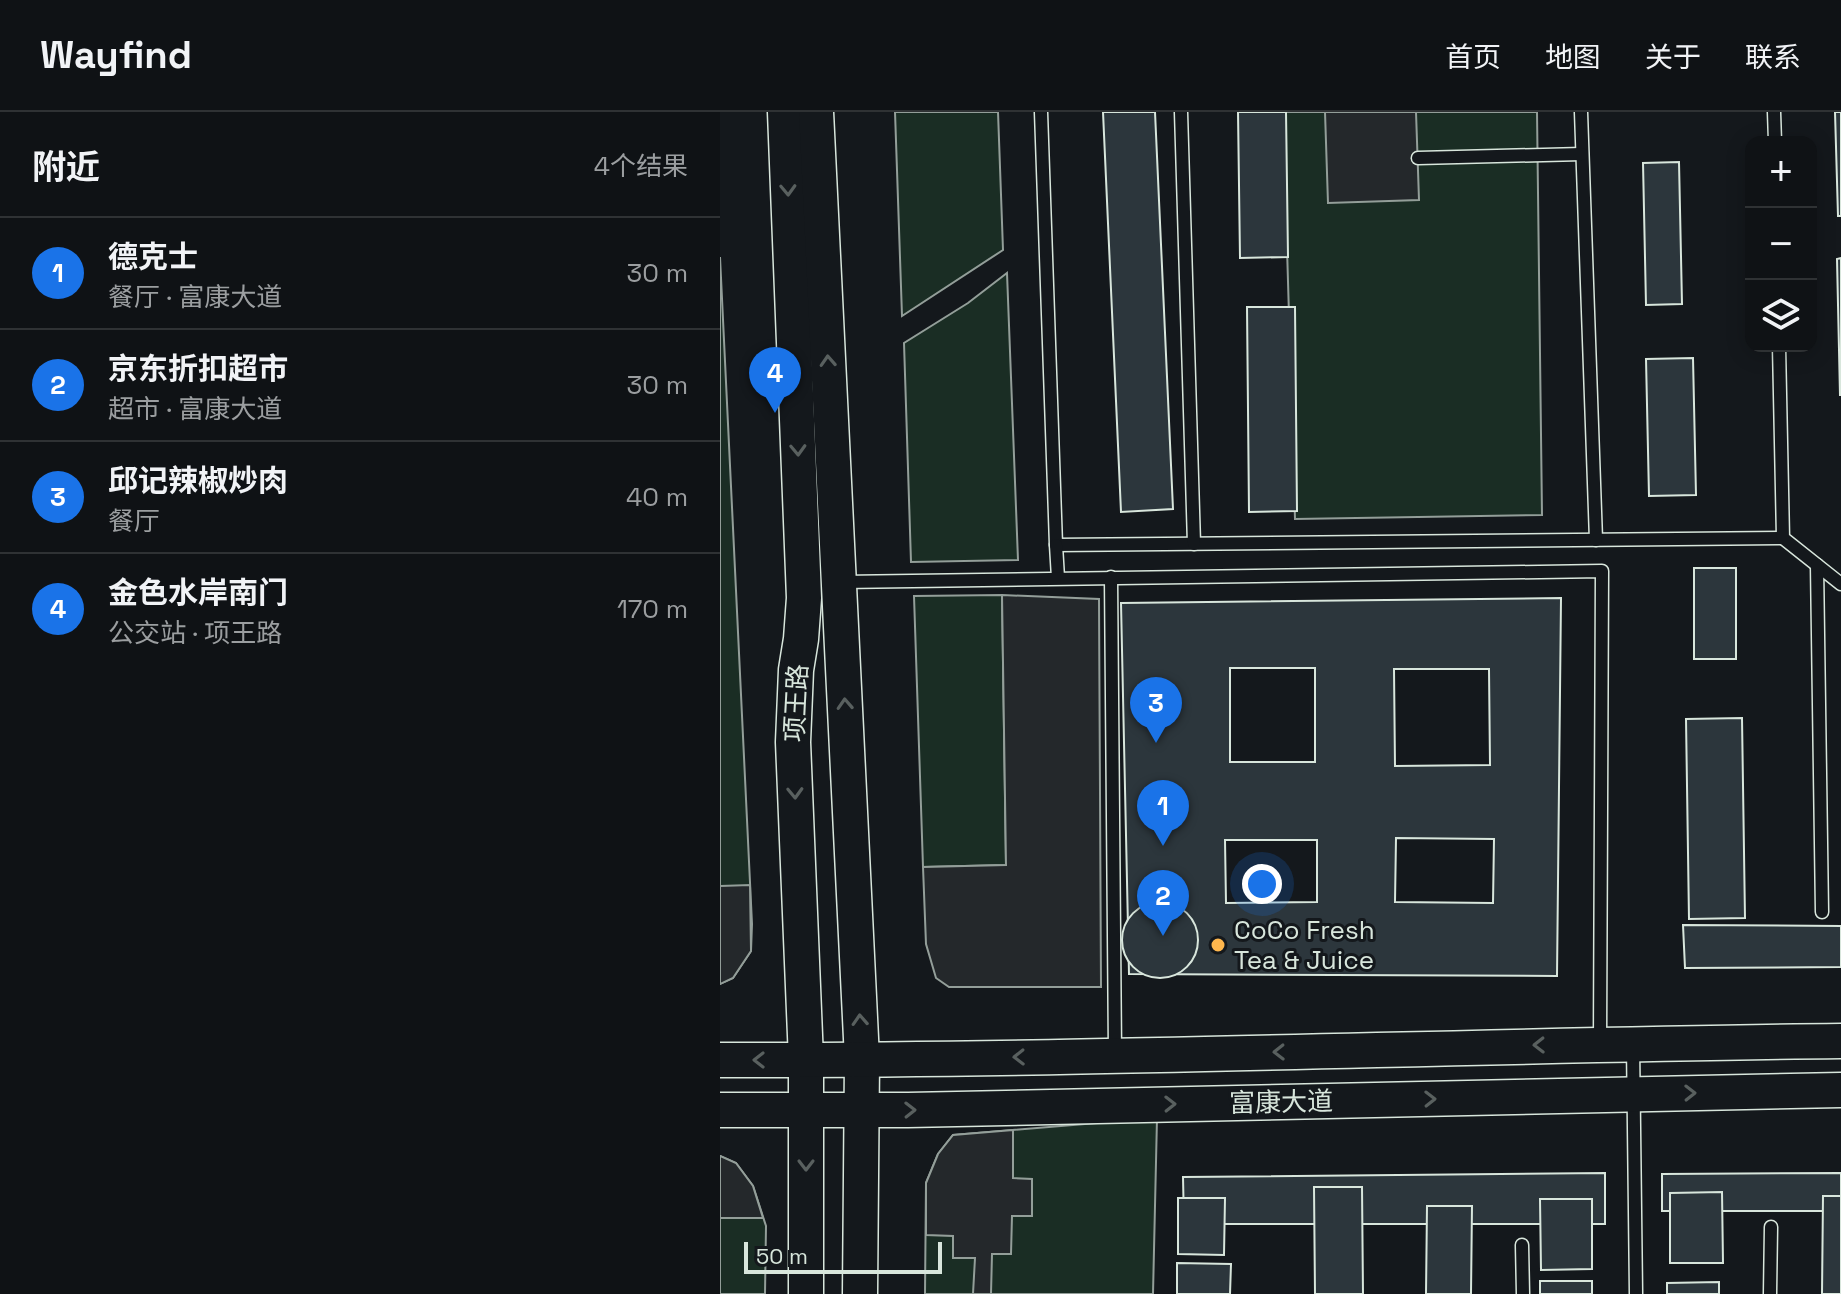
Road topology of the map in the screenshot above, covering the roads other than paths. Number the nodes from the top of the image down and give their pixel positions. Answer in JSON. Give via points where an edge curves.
{"nodes":[{"id":1,"x":785,"y":112,"type":"edge"},
{"id":2,"x":816,"y":112,"type":"edge"},
{"id":3,"x":1041,"y":112,"type":"edge"},
{"id":4,"x":1181,"y":112,"type":"edge"},
{"id":5,"x":1581,"y":112,"type":"edge"},
{"id":6,"x":1774,"y":112,"type":"edge"},
{"id":7,"x":1775,"y":136,"type":"edge"},
{"id":8,"x":1582,"y":154,"type":"junction"},
{"id":9,"x":1418,"y":158,"type":"dead end"},
{"id":10,"x":1779,"y":352,"type":"edge"},
{"id":11,"x":1783,"y":538,"type":"junction"},
{"id":12,"x":1596,"y":540,"type":"junction"},
{"id":13,"x":1194,"y":544,"type":"junction"},
{"id":14,"x":1056,"y":545,"type":"junction"},
{"id":15,"x":1817,"y":565,"type":"junction"},
{"id":16,"x":1111,"y":577,"type":"junction"},
{"id":17,"x":1058,"y":578,"type":"junction"},
{"id":18,"x":839,"y":582,"type":"junction"},
{"id":19,"x":1841,"y":584,"type":"edge"},
{"id":20,"x":1822,"y":912,"type":"dead end"},
{"id":21,"x":1841,"y":1041,"type":"edge"},
{"id":22,"x":1617,"y":1044,"type":"junction"},
{"id":23,"x":1115,"y":1056,"type":"junction"},
{"id":24,"x":862,"y":1059,"type":"junction"},
{"id":25,"x":720,"y":1060,"type":"edge"},
{"id":26,"x":806,"y":1060,"type":"junction"},
{"id":27,"x":1841,"y":1090,"type":"edge"},
{"id":28,"x":1634,"y":1095,"type":"junction"},
{"id":29,"x":720,"y":1110,"type":"edge"},
{"id":30,"x":806,"y":1110,"type":"junction"},
{"id":31,"x":863,"y":1110,"type":"junction"},
{"id":32,"x":1771,"y":1227,"type":"dead end"},
{"id":33,"x":1522,"y":1245,"type":"dead end"},
{"id":34,"x":806,"y":1294,"type":"edge"},
{"id":35,"x":860,"y":1294,"type":"edge"},
{"id":36,"x":1523,"y":1294,"type":"edge"},
{"id":37,"x":1636,"y":1294,"type":"edge"},
{"id":38,"x":1770,"y":1294,"type":"edge"}],
"edges":[{"from":1,"to":26,"type":"main road","name":"项王路","one_way":true,"via":[[804,598],[793,742]]},
{"from":18,"to":2,"type":"main road","name":"项王路","one_way":true},
{"from":3,"to":14,"type":"lane"},
{"from":4,"to":13,"type":"lane"},
{"from":5,"to":8,"type":"lane"},
{"from":6,"to":7,"type":"lane"},
{"from":8,"to":9,"type":"lane"},
{"from":8,"to":12,"type":"lane"},
{"from":10,"to":11,"type":"lane"},
{"from":11,"to":12,"type":"lane"},
{"from":11,"to":15,"type":"lane"},
{"from":12,"to":13,"type":"lane"},
{"from":13,"to":14,"type":"lane"},
{"from":14,"to":17,"type":"lane"},
{"from":15,"to":19,"type":"lane"},
{"from":15,"to":20,"type":"lane"},
{"from":16,"to":17,"type":"lane"},
{"from":16,"to":22,"type":"lane","via":[[1602,571]]},
{"from":16,"to":23,"type":"lane"},
{"from":17,"to":18,"type":"lane"},
{"from":24,"to":18,"type":"main road","name":"项王路","one_way":true},
{"from":21,"to":22,"type":"main road","name":"富康大道"},
{"from":22,"to":23,"type":"main road","name":"富康大道","one_way":true},
{"from":22,"to":28,"type":"lane"},
{"from":23,"to":24,"type":"main road","name":"富康大道","one_way":true},
{"from":24,"to":26,"type":"main road","name":"富康大道"},
{"from":24,"to":31,"type":"main road","name":"项王路"},
{"from":26,"to":25,"type":"main road","name":"富康大道","one_way":true},
{"from":26,"to":30,"type":"main road","name":"项王路"},
{"from":28,"to":27,"type":"main road","name":"富康大道","one_way":true},
{"from":31,"to":28,"type":"main road","name":"富康大道","one_way":true},
{"from":28,"to":37,"type":"lane"},
{"from":29,"to":30,"type":"main road","name":"富康大道"},
{"from":30,"to":31,"type":"main road","name":"富康大道"},
{"from":30,"to":34,"type":"main road","name":"项王路","one_way":true},
{"from":31,"to":35,"type":"main road","name":"项王路"},
{"from":32,"to":38,"type":"lane"},
{"from":33,"to":36,"type":"lane"}]}
